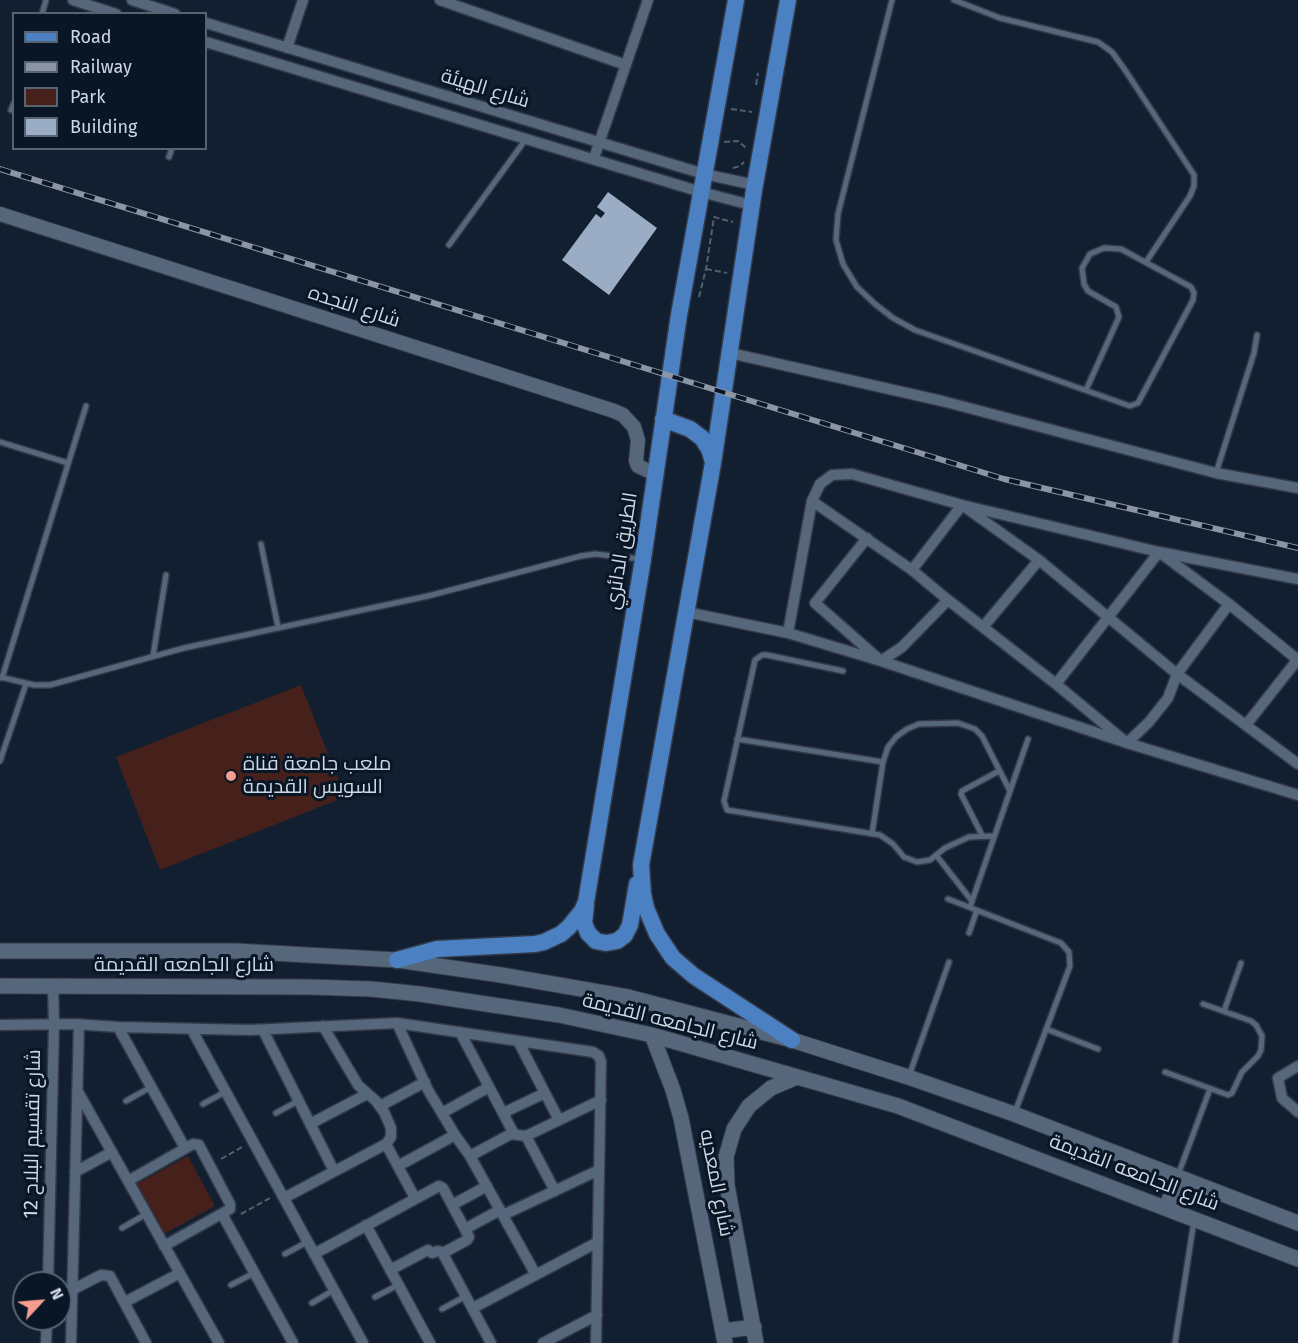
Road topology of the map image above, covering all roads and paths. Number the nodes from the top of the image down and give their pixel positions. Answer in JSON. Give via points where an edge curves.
{"nodes":[{"id":1,"x":73,"y":0,"type":"edge"},
{"id":2,"x":132,"y":0,"type":"edge"},
{"id":3,"x":303,"y":0,"type":"edge"},
{"id":4,"x":440,"y":0,"type":"edge"},
{"id":5,"x":648,"y":0,"type":"edge"},
{"id":6,"x":736,"y":0,"type":"edge"},
{"id":7,"x":788,"y":0,"type":"edge"},
{"id":8,"x":892,"y":0,"type":"edge"},
{"id":9,"x":954,"y":0,"type":"edge"},
{"id":10,"x":110,"y":12,"type":"edge"},
{"id":11,"x":169,"y":12,"type":"edge"},
{"id":12,"x":207,"y":23,"type":"edge"},
{"id":13,"x":207,"y":42,"type":"edge"},
{"id":14,"x":287,"y":48,"type":"junction"},
{"id":15,"x":626,"y":65,"type":"junction"},
{"id":16,"x":759,"y":68,"type":"dead end"},
{"id":17,"x":755,"y":90,"type":"dead end"},
{"id":18,"x":717,"y":107,"type":"junction"},
{"id":19,"x":767,"y":115,"type":"junction"},
{"id":20,"x":725,"y":134,"type":"dead end"},
{"id":21,"x":526,"y":138,"type":"junction"},
{"id":22,"x":748,"y":139,"type":"dead end"},
{"id":23,"x":724,"y":142,"type":"junction"},
{"id":24,"x":599,"y":143,"type":"junction"},
{"id":25,"x":746,"y":148,"type":"junction"},
{"id":26,"x":171,"y":150,"type":"edge"},
{"id":27,"x":723,"y":150,"type":"dead end"},
{"id":28,"x":169,"y":157,"type":"dead end"},
{"id":29,"x":594,"y":158,"type":"junction"},
{"id":30,"x":728,"y":167,"type":"dead end"},
{"id":31,"x":704,"y":174,"type":"junction"},
{"id":32,"x":755,"y":185,"type":"junction"},
{"id":33,"x":701,"y":192,"type":"junction"},
{"id":34,"x":752,"y":205,"type":"junction"},
{"id":35,"x":0,"y":214,"type":"edge"},
{"id":36,"x":732,"y":232,"type":"dead end"},
{"id":37,"x":449,"y":244,"type":"dead end"},
{"id":38,"x":1146,"y":262,"type":"junction"},
{"id":39,"x":706,"y":269,"type":"junction"},
{"id":40,"x":727,"y":273,"type":"dead end"},
{"id":41,"x":698,"y":298,"type":"dead end"},
{"id":42,"x":1257,"y":335,"type":"dead end"},
{"id":43,"x":730,"y":353,"type":"junction"},
{"id":44,"x":1086,"y":390,"type":"junction"},
{"id":45,"x":86,"y":406,"type":"dead end"},
{"id":46,"x":663,"y":418,"type":"junction"},
{"id":47,"x":0,"y":441,"type":"edge"},
{"id":48,"x":68,"y":463,"type":"junction"},
{"id":49,"x":713,"y":463,"type":"junction"},
{"id":50,"x":1216,"y":473,"type":"junction"},
{"id":51,"x":655,"y":474,"type":"junction"},
{"id":52,"x":1298,"y":488,"type":"edge"},
{"id":53,"x":812,"y":501,"type":"junction"},
{"id":54,"x":962,"y":505,"type":"junction"},
{"id":55,"x":867,"y":538,"type":"junction"},
{"id":56,"x":261,"y":544,"type":"dead end"},
{"id":57,"x":1159,"y":552,"type":"junction"},
{"id":58,"x":643,"y":559,"type":"junction"},
{"id":59,"x":1039,"y":560,"type":"junction"},
{"id":60,"x":912,"y":570,"type":"junction"},
{"id":61,"x":166,"y":575,"type":"dead end"},
{"id":62,"x":1298,"y":579,"type":"edge"},
{"id":63,"x":794,"y":599,"type":"junction"},
{"id":64,"x":948,"y":600,"type":"junction"},
{"id":65,"x":815,"y":603,"type":"junction"},
{"id":66,"x":1229,"y":604,"type":"junction"},
{"id":67,"x":686,"y":612,"type":"junction"},
{"id":68,"x":1108,"y":616,"type":"junction"},
{"id":69,"x":278,"y":627,"type":"junction"},
{"id":70,"x":983,"y":627,"type":"junction"},
{"id":71,"x":788,"y":633,"type":"junction"},
{"id":72,"x":153,"y":656,"type":"junction"},
{"id":73,"x":1298,"y":660,"type":"edge"},
{"id":74,"x":881,"y":661,"type":"junction"},
{"id":75,"x":843,"y":671,"type":"dead end"},
{"id":76,"x":1178,"y":674,"type":"junction"},
{"id":77,"x":1,"y":678,"type":"edge"},
{"id":78,"x":26,"y":684,"type":"junction"},
{"id":79,"x":1056,"y":684,"type":"junction"},
{"id":80,"x":1246,"y":725,"type":"junction"},
{"id":81,"x":737,"y":739,"type":"junction"},
{"id":82,"x":1028,"y":739,"type":"dead end"},
{"id":83,"x":1127,"y":743,"type":"junction"},
{"id":84,"x":0,"y":761,"type":"edge"},
{"id":85,"x":883,"y":762,"type":"junction"},
{"id":86,"x":1298,"y":764,"type":"edge"},
{"id":87,"x":999,"y":771,"type":"junction"},
{"id":88,"x":1010,"y":790,"type":"junction"},
{"id":89,"x":1298,"y":795,"type":"edge"},
{"id":90,"x":872,"y":834,"type":"junction"},
{"id":91,"x":982,"y":835,"type":"junction"},
{"id":92,"x":994,"y":836,"type":"junction"},
{"id":93,"x":936,"y":855,"type":"junction"},
{"id":94,"x":640,"y":865,"type":"junction"},
{"id":95,"x":948,"y":899,"type":"dead end"},
{"id":96,"x":586,"y":902,"type":"junction"},
{"id":97,"x":970,"y":904,"type":"junction"},
{"id":98,"x":977,"y":910,"type":"junction"},
{"id":99,"x":969,"y":933,"type":"dead end"},
{"id":100,"x":0,"y":951,"type":"edge"},
{"id":101,"x":397,"y":960,"type":"junction"},
{"id":102,"x":949,"y":962,"type":"dead end"},
{"id":103,"x":1241,"y":963,"type":"dead end"},
{"id":104,"x":0,"y":986,"type":"edge"},
{"id":105,"x":52,"y":986,"type":"junction"},
{"id":106,"x":1203,"y":1004,"type":"dead end"},
{"id":107,"x":1224,"y":1011,"type":"junction"},
{"id":108,"x":397,"y":1023,"type":"junction"},
{"id":109,"x":54,"y":1024,"type":"junction"},
{"id":110,"x":79,"y":1024,"type":"junction"},
{"id":111,"x":0,"y":1025,"type":"edge"},
{"id":112,"x":323,"y":1026,"type":"junction"},
{"id":113,"x":118,"y":1028,"type":"junction"},
{"id":114,"x":1046,"y":1029,"type":"junction"},
{"id":115,"x":192,"y":1030,"type":"junction"},
{"id":116,"x":263,"y":1030,"type":"junction"},
{"id":117,"x":460,"y":1032,"type":"junction"},
{"id":118,"x":652,"y":1035,"type":"junction"},
{"id":119,"x":792,"y":1040,"type":"junction"},
{"id":120,"x":518,"y":1041,"type":"junction"},
{"id":121,"x":1098,"y":1049,"type":"dead end"},
{"id":122,"x":1298,"y":1066,"type":"edge"},
{"id":123,"x":1165,"y":1072,"type":"dead end"},
{"id":124,"x":797,"y":1077,"type":"junction"},
{"id":125,"x":908,"y":1077,"type":"junction"},
{"id":126,"x":424,"y":1082,"type":"junction"},
{"id":127,"x":151,"y":1087,"type":"junction"},
{"id":128,"x":489,"y":1087,"type":"junction"},
{"id":129,"x":1210,"y":1089,"type":"junction"},
{"id":130,"x":77,"y":1090,"type":"junction"},
{"id":131,"x":225,"y":1092,"type":"junction"},
{"id":132,"x":545,"y":1093,"type":"junction"},
{"id":133,"x":367,"y":1094,"type":"junction"},
{"id":134,"x":601,"y":1100,"type":"junction"},
{"id":135,"x":126,"y":1101,"type":"dead end"},
{"id":136,"x":298,"y":1101,"type":"junction"},
{"id":137,"x":203,"y":1104,"type":"dead end"},
{"id":138,"x":380,"y":1106,"type":"junction"},
{"id":139,"x":1298,"y":1112,"type":"edge"},
{"id":140,"x":276,"y":1113,"type":"dead end"},
{"id":141,"x":442,"y":1113,"type":"junction"},
{"id":142,"x":503,"y":1113,"type":"junction"},
{"id":143,"x":1014,"y":1114,"type":"junction"},
{"id":144,"x":559,"y":1120,"type":"junction"},
{"id":145,"x":310,"y":1124,"type":"junction"},
{"id":146,"x":514,"y":1134,"type":"junction"},
{"id":147,"x":455,"y":1135,"type":"junction"},
{"id":148,"x":526,"y":1136,"type":"junction"},
{"id":149,"x":253,"y":1142,"type":"junction"},
{"id":150,"x":386,"y":1144,"type":"junction"},
{"id":151,"x":186,"y":1148,"type":"junction"},
{"id":152,"x":112,"y":1152,"type":"junction"},
{"id":153,"x":470,"y":1156,"type":"junction"},
{"id":154,"x":209,"y":1165,"type":"junction"},
{"id":155,"x":398,"y":1166,"type":"junction"},
{"id":156,"x":599,"y":1170,"type":"junction"},
{"id":157,"x":334,"y":1171,"type":"junction"},
{"id":158,"x":75,"y":1172,"type":"junction"},
{"id":159,"x":1178,"y":1177,"type":"junction"},
{"id":160,"x":128,"y":1181,"type":"junction"},
{"id":161,"x":487,"y":1186,"type":"junction"},
{"id":162,"x":555,"y":1191,"type":"junction"},
{"id":163,"x":282,"y":1195,"type":"junction"},
{"id":164,"x":415,"y":1198,"type":"junction"},
{"id":165,"x":452,"y":1205,"type":"junction"},
{"id":166,"x":1166,"y":1208,"type":"junction"},
{"id":167,"x":501,"y":1212,"type":"junction"},
{"id":168,"x":147,"y":1214,"type":"junction"},
{"id":169,"x":224,"y":1218,"type":"junction"},
{"id":170,"x":1195,"y":1219,"type":"junction"},
{"id":171,"x":1298,"y":1223,"type":"edge"},
{"id":172,"x":366,"y":1225,"type":"junction"},
{"id":173,"x":122,"y":1228,"type":"dead end"},
{"id":174,"x":465,"y":1229,"type":"junction"},
{"id":175,"x":307,"y":1242,"type":"junction"},
{"id":176,"x":598,"y":1242,"type":"junction"},
{"id":177,"x":164,"y":1246,"type":"junction"},
{"id":178,"x":443,"y":1253,"type":"junction"},
{"id":179,"x":285,"y":1254,"type":"dead end"},
{"id":180,"x":314,"y":1254,"type":"junction"},
{"id":181,"x":1298,"y":1259,"type":"edge"},
{"id":182,"x":390,"y":1270,"type":"junction"},
{"id":183,"x":48,"y":1271,"type":"edge"},
{"id":184,"x":180,"y":1273,"type":"junction"},
{"id":185,"x":254,"y":1273,"type":"junction"},
{"id":186,"x":536,"y":1275,"type":"junction"},
{"id":187,"x":231,"y":1285,"type":"dead end"},
{"id":188,"x":398,"y":1285,"type":"junction"},
{"id":189,"x":72,"y":1290,"type":"joint"},
{"id":190,"x":334,"y":1290,"type":"junction"},
{"id":191,"x":466,"y":1296,"type":"junction"},
{"id":192,"x":375,"y":1297,"type":"dead end"},
{"id":193,"x":125,"y":1302,"type":"junction"},
{"id":194,"x":312,"y":1303,"type":"dead end"},
{"id":195,"x":472,"y":1308,"type":"junction"},
{"id":196,"x":442,"y":1309,"type":"dead end"},
{"id":197,"x":597,"y":1315,"type":"junction"},
{"id":198,"x":754,"y":1327,"type":"junction"},
{"id":199,"x":724,"y":1337,"type":"edge"},
{"id":200,"x":146,"y":1343,"type":"edge"},
{"id":201,"x":219,"y":1343,"type":"edge"},
{"id":202,"x":293,"y":1343,"type":"edge"},
{"id":203,"x":363,"y":1343,"type":"edge"},
{"id":204,"x":430,"y":1343,"type":"edge"},
{"id":205,"x":491,"y":1343,"type":"edge"},
{"id":206,"x":543,"y":1343,"type":"edge"},
{"id":207,"x":596,"y":1343,"type":"edge"},
{"id":208,"x":756,"y":1343,"type":"edge"},
{"id":209,"x":1175,"y":1343,"type":"edge"}],
"edges":[{"from":1,"to":10,"type":"street"},
{"from":2,"to":11,"type":"street"},
{"from":3,"to":14,"type":"street"},
{"from":4,"to":15,"type":"street"},
{"from":5,"to":15,"type":"street"},
{"from":6,"to":18,"type":"main road","name":"الطريق الدائري"},
{"from":7,"to":19,"type":"main road"},
{"from":8,"to":44,"type":"lane","via":[[838,214],[836,240],[843,264],[857,287],[875,304],[915,330]]},
{"from":9,"to":38,"type":"lane","via":[[1000,18],[1098,42],[1125,69],[1194,175],[1190,196]]},
{"from":12,"to":14,"type":"street","name":"شارع الهيئة"},
{"from":13,"to":21,"type":"street","name":"شارع الهيئة"},
{"from":14,"to":24,"type":"street","name":"شارع الهيئة"},
{"from":15,"to":24,"type":"street"},
{"from":16,"to":17,"type":"path"},
{"from":18,"to":19,"type":"path"},
{"from":18,"to":31,"type":"main road","name":"الطريق الدائري"},
{"from":19,"to":32,"type":"main road"},
{"from":20,"to":23,"type":"path"},
{"from":21,"to":29,"type":"street","name":"شارع الهيئة"},
{"from":21,"to":37,"type":"lane"},
{"from":22,"to":25,"type":"path"},
{"from":23,"to":25,"type":"path","via":[[738,141]]},
{"from":23,"to":27,"type":"path"},
{"from":24,"to":29,"type":"street"},
{"from":24,"to":31,"type":"street","name":"شارع الهيئة"},
{"from":25,"to":30,"type":"path","via":[[744,162]]},
{"from":26,"to":28,"type":"lane"},
{"from":29,"to":33,"type":"street","name":"شارع الهيئة"},
{"from":31,"to":32,"type":"street","name":"شارع الهيئة"},
{"from":31,"to":33,"type":"main road","name":"الطريق الدائري"},
{"from":32,"to":34,"type":"main road"},
{"from":33,"to":34,"type":"street","name":"شارع الهيئة"},
{"from":33,"to":46,"type":"main road","name":"الطريق الدائري"},
{"from":34,"to":43,"type":"main road"},
{"from":35,"to":51,"type":"street","name":"شارع النجده","via":[[614,411],[634,427],[638,466]]},
{"from":36,"to":39,"type":"path","via":[[734,221],[714,217]]},
{"from":38,"to":44,"type":"lane","via":[[1121,249],[1104,248],[1085,260],[1082,268],[1088,291],[1116,307],[1119,316]]},
{"from":38,"to":44,"type":"lane","via":[[1191,287],[1193,300],[1135,405]]},
{"from":39,"to":40,"type":"path"},
{"from":39,"to":41,"type":"path"},
{"from":42,"to":50,"type":"lane"},
{"from":43,"to":49,"type":"main road"},
{"from":43,"to":50,"type":"street","via":[[942,401]]},
{"from":45,"to":48,"type":"lane"},
{"from":46,"to":49,"type":"main road","via":[[702,438]]},
{"from":46,"to":51,"type":"main road","name":"الطريق الدائري"},
{"from":47,"to":48,"type":"lane"},
{"from":48,"to":77,"type":"lane"},
{"from":49,"to":67,"type":"main road"},
{"from":50,"to":52,"type":"street"},
{"from":51,"to":58,"type":"main road","name":"الطريق الدائري"},
{"from":53,"to":54,"type":"street","via":[[820,484],[832,475],[852,474]]},
{"from":53,"to":55,"type":"street"},
{"from":53,"to":63,"type":"street"},
{"from":54,"to":57,"type":"street"},
{"from":54,"to":59,"type":"street"},
{"from":54,"to":60,"type":"street"},
{"from":55,"to":60,"type":"street"},
{"from":55,"to":65,"type":"street"},
{"from":56,"to":69,"type":"lane"},
{"from":57,"to":62,"type":"street"},
{"from":57,"to":66,"type":"street"},
{"from":57,"to":68,"type":"street"},
{"from":58,"to":69,"type":"lane","via":[[581,556],[428,596]]},
{"from":58,"to":96,"type":"main road","name":"الطريق الدائري"},
{"from":59,"to":68,"type":"street"},
{"from":59,"to":70,"type":"street"},
{"from":60,"to":64,"type":"street"},
{"from":61,"to":72,"type":"lane"},
{"from":63,"to":65,"type":"street"},
{"from":63,"to":71,"type":"street"},
{"from":64,"to":70,"type":"street"},
{"from":64,"to":74,"type":"street","via":[[902,647]]},
{"from":65,"to":74,"type":"street"},
{"from":66,"to":73,"type":"street"},
{"from":66,"to":76,"type":"street"},
{"from":67,"to":71,"type":"street"},
{"from":67,"to":94,"type":"main road"},
{"from":68,"to":76,"type":"street"},
{"from":68,"to":79,"type":"street"},
{"from":69,"to":72,"type":"lane"},
{"from":70,"to":79,"type":"street"},
{"from":71,"to":74,"type":"street"},
{"from":72,"to":78,"type":"lane","via":[[50,685]]},
{"from":73,"to":80,"type":"street"},
{"from":74,"to":83,"type":"street"},
{"from":75,"to":81,"type":"lane","via":[[767,655],[758,657],[752,665]]},
{"from":76,"to":80,"type":"street"},
{"from":76,"to":83,"type":"street","via":[[1168,698]]},
{"from":77,"to":78,"type":"lane"},
{"from":78,"to":84,"type":"lane"},
{"from":79,"to":83,"type":"street"},
{"from":80,"to":86,"type":"street"},
{"from":81,"to":85,"type":"lane"},
{"from":81,"to":90,"type":"lane","via":[[724,801],[729,811]]},
{"from":82,"to":88,"type":"lane"},
{"from":83,"to":89,"type":"street"},
{"from":85,"to":87,"type":"lane","via":[[888,747],[907,729],[932,723],[958,723],[982,735]]},
{"from":85,"to":90,"type":"lane"},
{"from":87,"to":88,"type":"lane"},
{"from":87,"to":91,"type":"lane","via":[[962,791]]},
{"from":88,"to":92,"type":"lane"},
{"from":90,"to":93,"type":"lane","via":[[885,837],[910,861],[924,862]]},
{"from":91,"to":92,"type":"lane"},
{"from":91,"to":93,"type":"lane","via":[[956,842]]},
{"from":92,"to":97,"type":"lane"},
{"from":93,"to":97,"type":"lane"},
{"from":94,"to":96,"type":"main road","via":[[630,925],[617,941],[606,944],[588,933],[584,923]]},
{"from":94,"to":119,"type":"main road","via":[[646,908],[673,958]]},
{"from":95,"to":97,"type":"lane"},
{"from":96,"to":101,"type":"main road","name":"الطريق الدائري","via":[[569,927],[544,942],[437,949]]},
{"from":97,"to":98,"type":"lane"},
{"from":98,"to":99,"type":"lane"},
{"from":98,"to":114,"type":"lane","via":[[1066,947],[1070,966]]},
{"from":100,"to":101,"type":"main road","name":"شارع الجامعه القديمة","via":[[236,951]]},
{"from":101,"to":119,"type":"main road","name":"شارع الجامعه القديمة","via":[[628,997]]},
{"from":102,"to":125,"type":"lane"},
{"from":103,"to":107,"type":"lane"},
{"from":104,"to":105,"type":"main road","name":"شارع الجامعه القديمة"},
{"from":105,"to":109,"type":"street","name":"شارع تقسيم البلاح 12"},
{"from":105,"to":118,"type":"main road","name":"شارع الجامعه القديمة","via":[[371,989],[559,1016]]},
{"from":106,"to":107,"type":"lane"},
{"from":107,"to":129,"type":"lane","via":[[1256,1025],[1262,1043],[1258,1056],[1242,1072],[1232,1093],[1225,1095]]},
{"from":108,"to":112,"type":"street"},
{"from":108,"to":117,"type":"street"},
{"from":108,"to":126,"type":"street"},
{"from":109,"to":110,"type":"street"},
{"from":109,"to":111,"type":"street"},
{"from":109,"to":183,"type":"street","name":"شارع تقسيم البلاح 12"},
{"from":110,"to":113,"type":"street"},
{"from":110,"to":130,"type":"street"},
{"from":112,"to":116,"type":"street"},
{"from":112,"to":133,"type":"street"},
{"from":113,"to":115,"type":"street"},
{"from":113,"to":127,"type":"street"},
{"from":114,"to":121,"type":"lane"},
{"from":114,"to":143,"type":"lane"},
{"from":115,"to":116,"type":"street"},
{"from":115,"to":131,"type":"street"},
{"from":116,"to":136,"type":"street"},
{"from":117,"to":120,"type":"street"},
{"from":117,"to":128,"type":"street"},
{"from":118,"to":124,"type":"main road","name":"شارع الجامعه القديمة"},
{"from":118,"to":199,"type":"main road","name":"شارع المعديه","via":[[681,1118]]},
{"from":119,"to":125,"type":"main road","name":"شارع الجامعه القديمة"},
{"from":120,"to":132,"type":"street"},
{"from":120,"to":134,"type":"street","via":[[596,1054],[602,1062]]},
{"from":122,"to":139,"type":"street","via":[[1278,1078],[1282,1098]]},
{"from":123,"to":129,"type":"lane"},
{"from":124,"to":166,"type":"main road","name":"شارع الجامعه القديمة","via":[[898,1106]]},
{"from":124,"to":198,"type":"main road","name":"شارع المعديه","via":[[771,1088],[749,1106],[734,1129],[726,1156],[727,1185]]},
{"from":125,"to":143,"type":"main road","name":"شارع الجامعه القديمة"},
{"from":126,"to":138,"type":"street"},
{"from":126,"to":141,"type":"street"},
{"from":127,"to":135,"type":"lane"},
{"from":127,"to":151,"type":"street"},
{"from":128,"to":141,"type":"street"},
{"from":128,"to":142,"type":"street"},
{"from":129,"to":159,"type":"lane"},
{"from":130,"to":152,"type":"street"},
{"from":130,"to":158,"type":"street"},
{"from":131,"to":137,"type":"lane"},
{"from":131,"to":149,"type":"street"},
{"from":132,"to":142,"type":"street"},
{"from":132,"to":144,"type":"street"},
{"from":133,"to":138,"type":"street"},
{"from":133,"to":145,"type":"street"},
{"from":134,"to":144,"type":"street"},
{"from":134,"to":156,"type":"street"},
{"from":136,"to":140,"type":"lane"},
{"from":136,"to":145,"type":"street"},
{"from":138,"to":150,"type":"street","via":[[392,1132]]},
{"from":141,"to":147,"type":"street"},
{"from":142,"to":146,"type":"street"},
{"from":143,"to":159,"type":"main road","name":"شارع الجامعه القديمة"},
{"from":144,"to":148,"type":"street"},
{"from":145,"to":157,"type":"street"},
{"from":146,"to":148,"type":"street"},
{"from":146,"to":153,"type":"street"},
{"from":147,"to":153,"type":"street"},
{"from":147,"to":155,"type":"street"},
{"from":148,"to":162,"type":"street"},
{"from":149,"to":154,"type":"path"},
{"from":149,"to":163,"type":"street"},
{"from":150,"to":155,"type":"street"},
{"from":150,"to":157,"type":"street"},
{"from":151,"to":154,"type":"street","via":[[199,1145]]},
{"from":151,"to":160,"type":"street"},
{"from":152,"to":158,"type":"street"},
{"from":152,"to":160,"type":"street"},
{"from":153,"to":161,"type":"street"},
{"from":154,"to":169,"type":"street","via":[[231,1206]]},
{"from":155,"to":164,"type":"street"},
{"from":156,"to":162,"type":"street"},
{"from":156,"to":176,"type":"street"},
{"from":157,"to":163,"type":"street"},
{"from":158,"to":189,"type":"street"},
{"from":159,"to":166,"type":"main road"},
{"from":159,"to":171,"type":"main road","name":"شارع الجامعه القديمة"},
{"from":160,"to":168,"type":"street"},
{"from":161,"to":165,"type":"street"},
{"from":161,"to":167,"type":"street"},
{"from":162,"to":167,"type":"street"},
{"from":163,"to":169,"type":"path"},
{"from":163,"to":175,"type":"street"},
{"from":164,"to":165,"type":"street","via":[[439,1186]]},
{"from":164,"to":172,"type":"street"},
{"from":165,"to":174,"type":"street"},
{"from":166,"to":170,"type":"main road","name":"شارع الجامعه القديمة"},
{"from":167,"to":174,"type":"street"},
{"from":167,"to":186,"type":"street"},
{"from":168,"to":173,"type":"lane"},
{"from":168,"to":177,"type":"street"},
{"from":169,"to":177,"type":"street"},
{"from":169,"to":185,"type":"street"},
{"from":170,"to":181,"type":"main road","name":"شارع الجامعه القديمة"},
{"from":170,"to":209,"type":"lane"},
{"from":172,"to":180,"type":"street"},
{"from":172,"to":182,"type":"street"},
{"from":174,"to":178,"type":"street","via":[[468,1240]]},
{"from":175,"to":179,"type":"lane"},
{"from":175,"to":180,"type":"street"},
{"from":176,"to":186,"type":"street"},
{"from":176,"to":197,"type":"street"},
{"from":177,"to":184,"type":"street"},
{"from":178,"to":182,"type":"street","via":[[428,1250]]},
{"from":178,"to":191,"type":"street"},
{"from":180,"to":190,"type":"street"},
{"from":182,"to":188,"type":"street"},
{"from":184,"to":193,"type":"street"},
{"from":184,"to":201,"type":"street"},
{"from":185,"to":187,"type":"lane"},
{"from":185,"to":202,"type":"street"},
{"from":186,"to":195,"type":"street"},
{"from":188,"to":192,"type":"lane"},
{"from":188,"to":204,"type":"street"},
{"from":189,"to":193,"type":"street","via":[[107,1275]]},
{"from":190,"to":194,"type":"lane"},
{"from":190,"to":203,"type":"street"},
{"from":191,"to":195,"type":"street"},
{"from":191,"to":196,"type":"lane"},
{"from":193,"to":200,"type":"street"},
{"from":195,"to":205,"type":"street"},
{"from":197,"to":206,"type":"street"},
{"from":197,"to":207,"type":"street"},
{"from":198,"to":199,"type":"main road"},
{"from":198,"to":208,"type":"main road","name":"شارع المعديه"}]}
